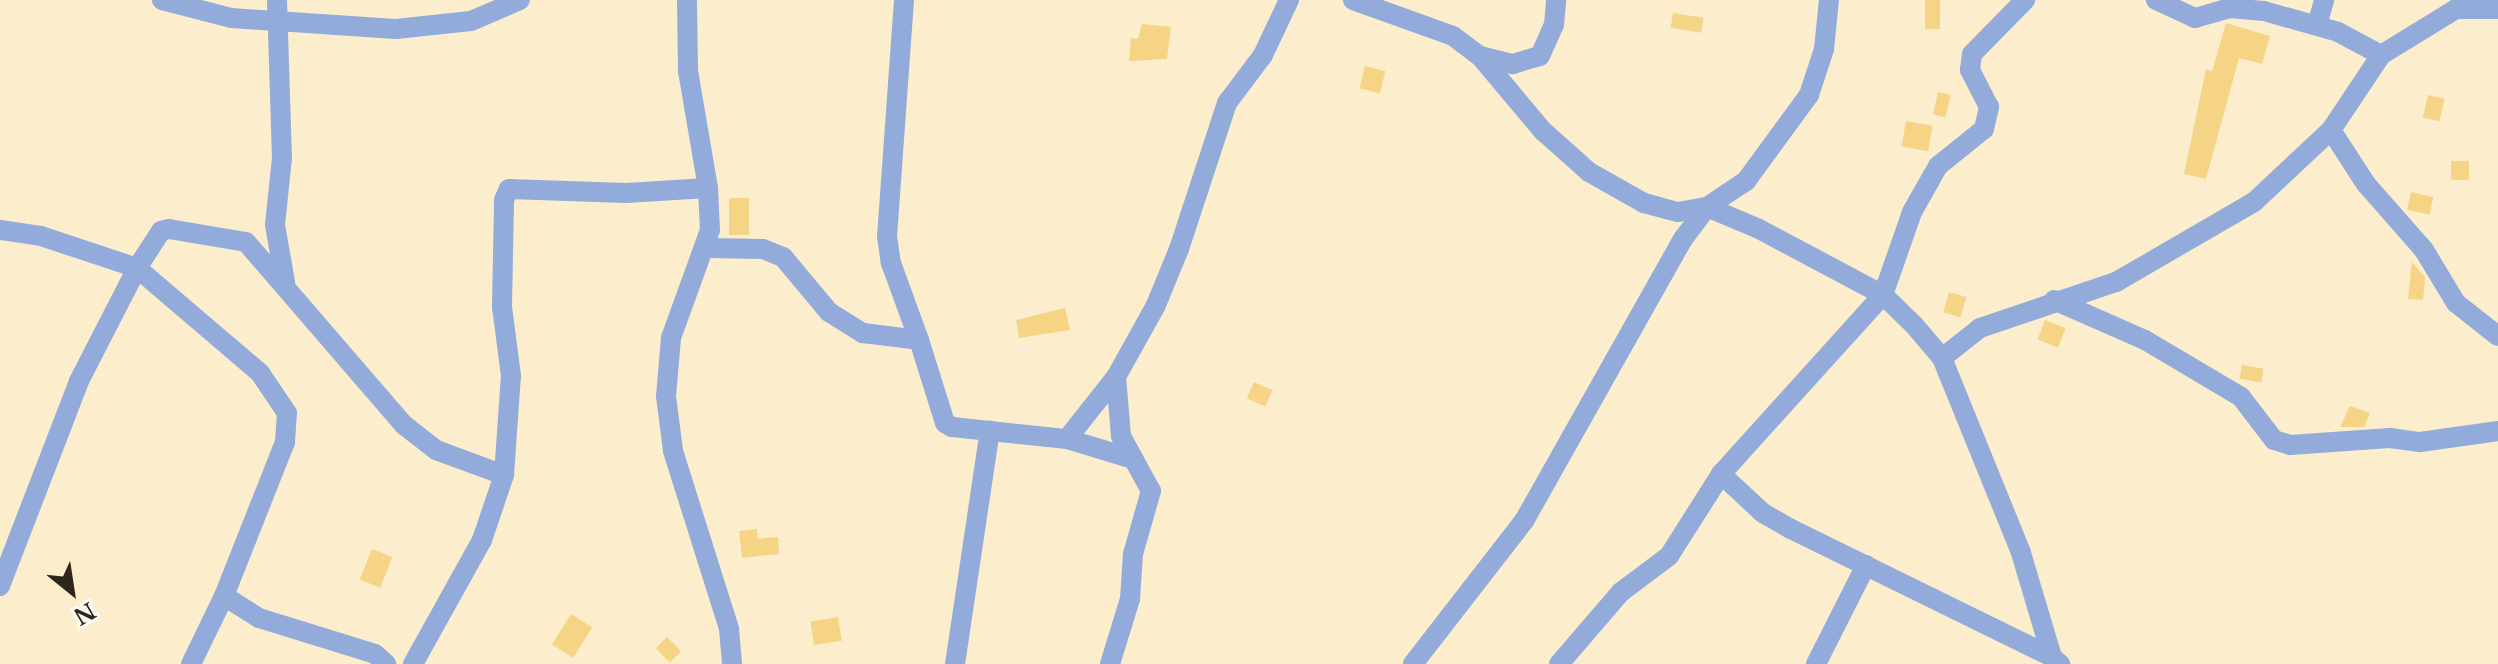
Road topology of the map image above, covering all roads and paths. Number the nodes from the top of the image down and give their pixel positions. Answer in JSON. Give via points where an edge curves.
{"nodes":[{"id":1,"x":162,"y":0,"type":"edge"},
{"id":2,"x":520,"y":0,"type":"edge"},
{"id":3,"x":687,"y":0,"type":"edge"},
{"id":4,"x":904,"y":0,"type":"edge"},
{"id":5,"x":1289,"y":0,"type":"edge"},
{"id":6,"x":1353,"y":0,"type":"edge"},
{"id":7,"x":1556,"y":0,"type":"edge"},
{"id":8,"x":1829,"y":0,"type":"edge"},
{"id":9,"x":2025,"y":0,"type":"edge"},
{"id":10,"x":2156,"y":0,"type":"edge"},
{"id":11,"x":2324,"y":0,"type":"edge"},
{"id":12,"x":2498,"y":9,"type":"edge"},
{"id":13,"x":277,"y":10,"type":"edge"},
{"id":14,"x":2317,"y":25,"type":"junction"},
{"id":15,"x":2381,"y":55,"type":"junction"},
{"id":16,"x":1480,"y":56,"type":"junction"},
{"id":17,"x":2331,"y":130,"type":"junction"},
{"id":18,"x":708,"y":188,"type":"junction"},
{"id":19,"x":1707,"y":207,"type":"junction"},
{"id":20,"x":0,"y":230,"type":"edge"},
{"id":21,"x":707,"y":248,"type":"junction"},
{"id":22,"x":137,"y":268,"type":"junction"},
{"id":23,"x":285,"y":282,"type":"junction"},
{"id":24,"x":1883,"y":295,"type":"junction"},
{"id":25,"x":2054,"y":300,"type":"junction"},
{"id":26,"x":2498,"y":336,"type":"edge"},
{"id":27,"x":919,"y":340,"type":"junction"},
{"id":28,"x":1942,"y":358,"type":"junction"},
{"id":29,"x":1116,"y":377,"type":"junction"},
{"id":30,"x":990,"y":431,"type":"junction"},
{"id":31,"x":2498,"y":431,"type":"edge"},
{"id":32,"x":1067,"y":439,"type":"junction"},
{"id":33,"x":1130,"y":458,"type":"junction"},
{"id":34,"x":1721,"y":474,"type":"junction"},
{"id":35,"x":504,"y":475,"type":"junction"},
{"id":36,"x":1866,"y":565,"type":"junction"},
{"id":37,"x":0,"y":586,"type":"edge"},
{"id":38,"x":224,"y":596,"type":"junction"},
{"id":39,"x":2056,"y":661,"type":"edge"},
{"id":40,"x":191,"y":664,"type":"edge"},
{"id":41,"x":386,"y":664,"type":"edge"},
{"id":42,"x":413,"y":664,"type":"edge"},
{"id":43,"x":732,"y":664,"type":"edge"},
{"id":44,"x":955,"y":664,"type":"edge"},
{"id":45,"x":1110,"y":664,"type":"edge"},
{"id":46,"x":1413,"y":664,"type":"edge"},
{"id":47,"x":1559,"y":664,"type":"edge"},
{"id":48,"x":1816,"y":664,"type":"edge"}],
"edges":[{"from":1,"to":13,"type":"street","via":[[231,18]]},
{"from":2,"to":13,"type":"street","via":[[471,21],[396,29]]},
{"from":3,"to":18,"type":"street","via":[[688,71]]},
{"from":4,"to":27,"type":"street","via":[[887,236],[891,263]]},
{"from":5,"to":29,"type":"street","via":[[1263,55],[1227,103],[1156,305]]},
{"from":6,"to":16,"type":"street","via":[[1453,36]]},
{"from":7,"to":16,"type":"street","via":[[1554,25],[1540,56],[1513,64]]},
{"from":8,"to":19,"type":"street","via":[[1824,49],[1809,95],[1746,181]]},
{"from":9,"to":24,"type":"street","via":[[1972,54],[1970,70],[1989,107],[1984,129],[1938,166],[1912,212]]},
{"from":10,"to":14,"type":"street","via":[[2195,18],[2229,8]]},
{"from":11,"to":14,"type":"street"},
{"from":12,"to":15,"type":"street","via":[[2456,9]]},
{"from":13,"to":23,"type":"street","via":[[282,158],[275,225]]},
{"from":14,"to":15,"type":"street"},
{"from":15,"to":17,"type":"street"},
{"from":16,"to":19,"type":"street","via":[[1543,131],[1589,172],[1644,203],[1678,212]]},
{"from":17,"to":25,"type":"street","via":[[2254,202],[2116,282]]},
{"from":17,"to":26,"type":"street","via":[[2366,184],[2424,250],[2456,303]]},
{"from":18,"to":21,"type":"street"},
{"from":18,"to":35,"type":"street","via":[[626,193],[509,189],[504,200],[502,292],[511,376]]},
{"from":19,"to":24,"type":"street"},
{"from":19,"to":46,"type":"street","via":[[1683,239],[1524,521]]},
{"from":20,"to":22,"type":"street","via":[[41,236]]},
{"from":21,"to":27,"type":"street","via":[[763,249],[783,257],[829,312],[863,333]]},
{"from":21,"to":43,"type":"street","via":[[671,338],[666,396],[673,451],[729,629]]},
{"from":22,"to":23,"type":"street","via":[[161,231],[180,228],[246,242]]},
{"from":22,"to":37,"type":"street","via":[[74,395]]},
{"from":22,"to":38,"type":"street","via":[[260,373],[287,413],[285,442]]},
{"from":23,"to":35,"type":"street","via":[[301,308],[404,425],[436,450]]},
{"from":24,"to":28,"type":"street"},
{"from":24,"to":34,"type":"street"},
{"from":25,"to":28,"type":"street","via":[[1980,328]]},
{"from":25,"to":31,"type":"street","via":[[2145,340],[2241,397],[2274,440],[2290,445],[2390,438],[2420,442]]},
{"from":27,"to":30,"type":"street","via":[[945,423]]},
{"from":28,"to":39,"type":"street","via":[[2021,553]]},
{"from":29,"to":32,"type":"street"},
{"from":29,"to":33,"type":"street","via":[[1121,436]]},
{"from":30,"to":32,"type":"street"},
{"from":30,"to":44,"type":"street"},
{"from":32,"to":33,"type":"street"},
{"from":33,"to":45,"type":"street","via":[[1151,491],[1133,554],[1130,599]]},
{"from":34,"to":36,"type":"street","via":[[1763,513]]},
{"from":34,"to":47,"type":"street","via":[[1669,556],[1621,592]]},
{"from":35,"to":42,"type":"street","via":[[482,540]]},
{"from":36,"to":39,"type":"street"},
{"from":36,"to":48,"type":"street"},
{"from":38,"to":40,"type":"street"},
{"from":38,"to":41,"type":"street","via":[[259,618],[375,654]]}]}
